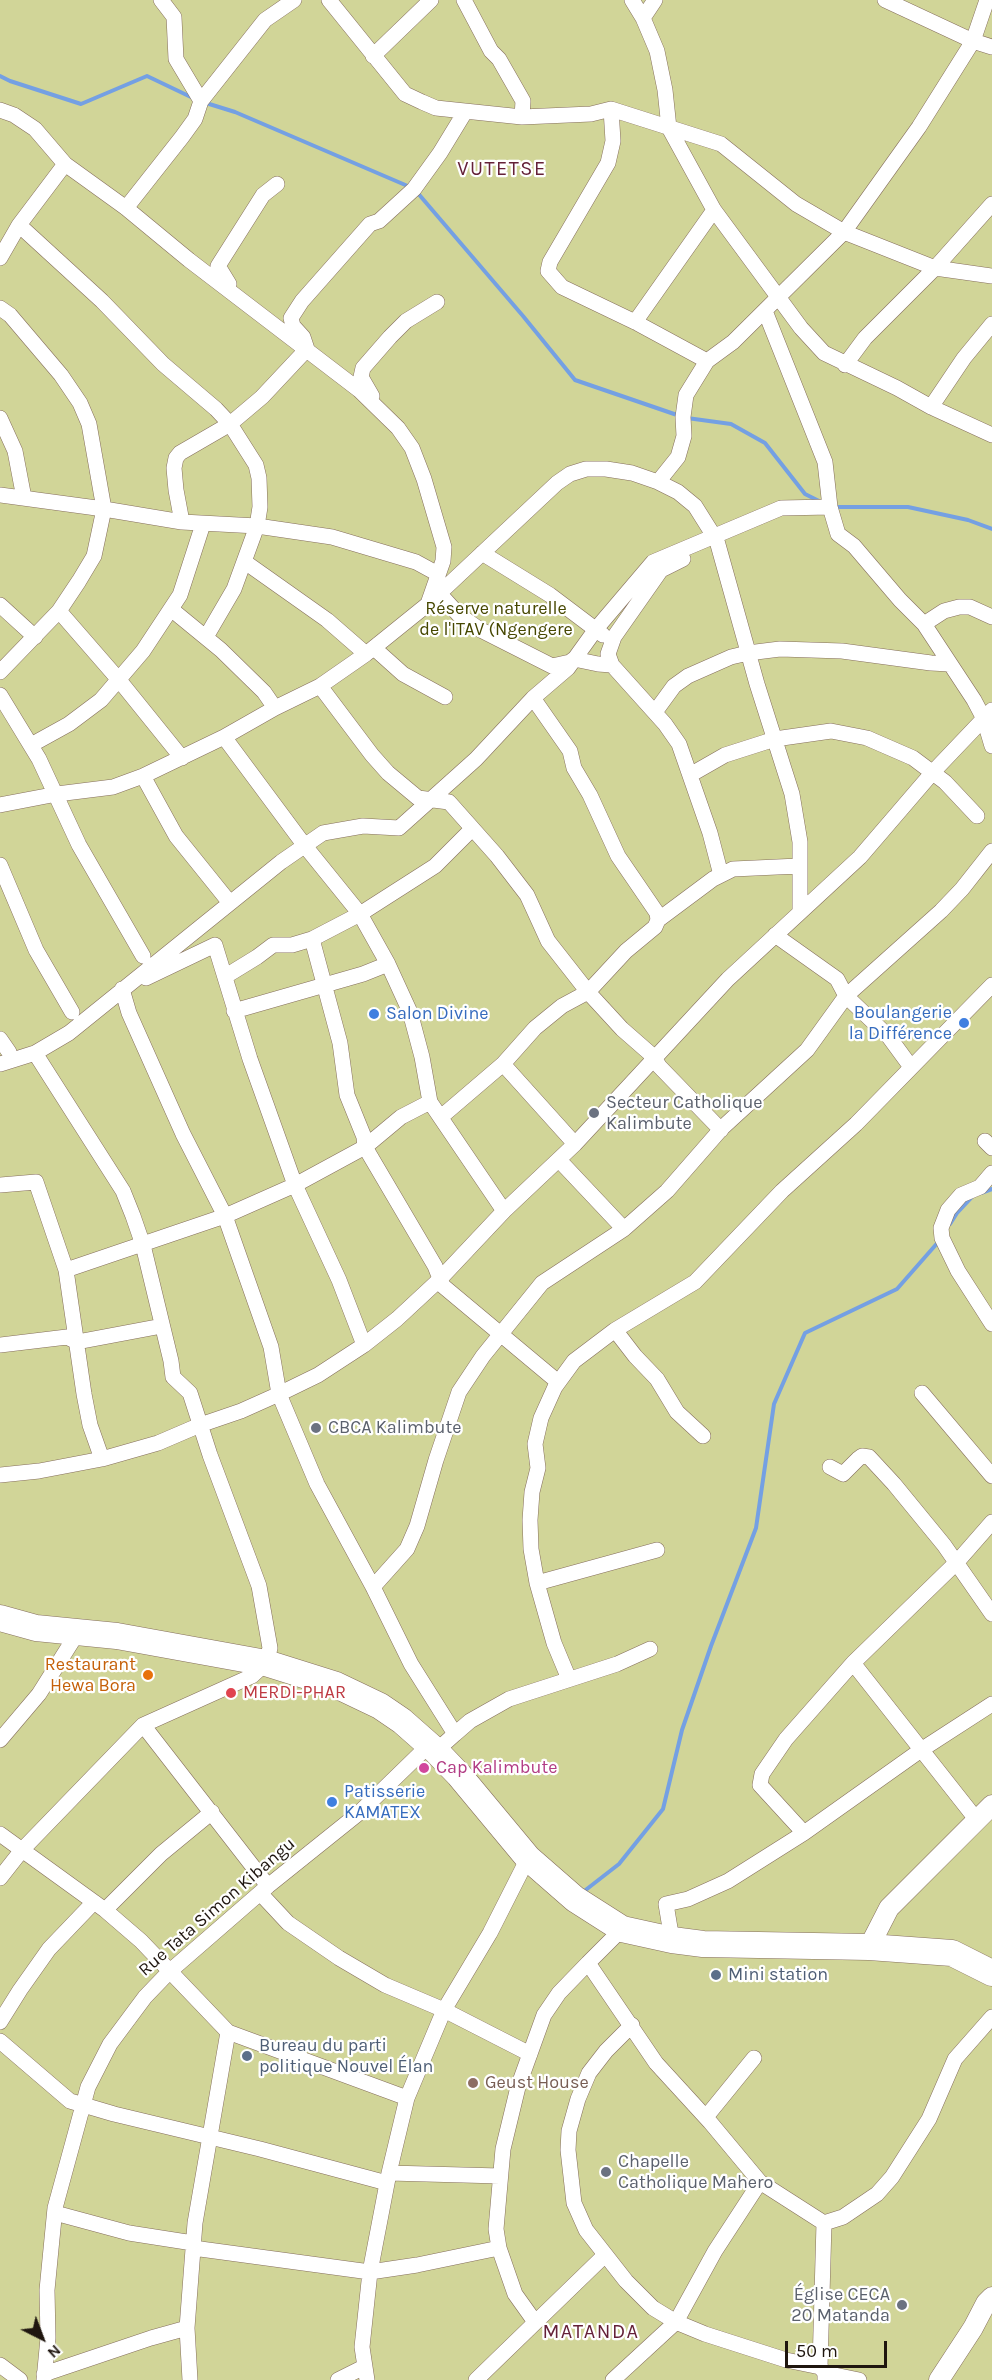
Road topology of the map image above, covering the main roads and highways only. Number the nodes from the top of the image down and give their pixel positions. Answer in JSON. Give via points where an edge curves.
{"nodes":[{"id":1,"x":0,"y":1618,"type":"edge"},
{"id":2,"x":992,"y":1972,"type":"edge"}],
"edges":[{"from":1,"to":2,"type":"highway","via":[[36,1628],[117,1636],[266,1663],[336,1685],[381,1706],[459,1775],[528,1858],[575,1899],[622,1929],[703,1944],[952,1953]]}]}
